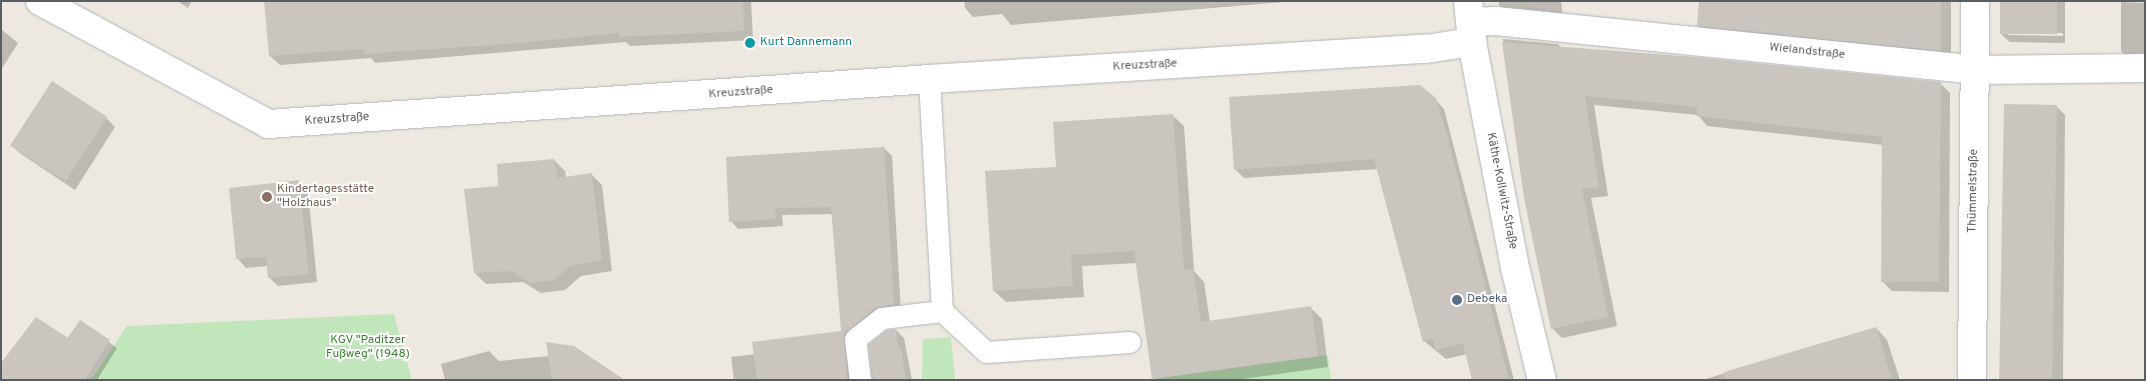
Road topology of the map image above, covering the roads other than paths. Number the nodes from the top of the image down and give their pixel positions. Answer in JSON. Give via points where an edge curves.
{"nodes":[{"id":1,"x":40,"y":1,"type":"edge"},
{"id":2,"x":1976,"y":1,"type":"edge"},
{"id":3,"x":1470,"y":22,"type":"edge"},
{"id":4,"x":2145,"y":68,"type":"edge"},
{"id":5,"x":1976,"y":70,"type":"junction"},
{"id":6,"x":929,"y":79,"type":"junction"},
{"id":7,"x":942,"y":311,"type":"junction"},
{"id":8,"x":1130,"y":342,"type":"dead end"},
{"id":9,"x":860,"y":380,"type":"edge"},
{"id":10,"x":1542,"y":380,"type":"edge"},
{"id":11,"x":1972,"y":380,"type":"edge"}],
"edges":[{"from":1,"to":6,"type":"street","name":"Kreuzstraße","via":[[268,124]]},
{"from":2,"to":5,"type":"street","name":"Thümmelstraße"},
{"from":3,"to":5,"type":"street","name":"Wielandstraße","via":[[1496,21]]},
{"from":3,"to":6,"type":"street","name":"Kreuzstraße","via":[[1426,49]]},
{"from":3,"to":10,"type":"street","name":"Käthe-Kollwitz-Straße","via":[[1516,272]]},
{"from":4,"to":5,"type":"street","name":"Wielandstraße"},
{"from":5,"to":11,"type":"street","name":"Thümmelstraße"},
{"from":6,"to":7,"type":"lane"},
{"from":7,"to":8,"type":"lane","via":[[986,352]]},
{"from":7,"to":9,"type":"lane","via":[[882,318],[855,339]]}]}
